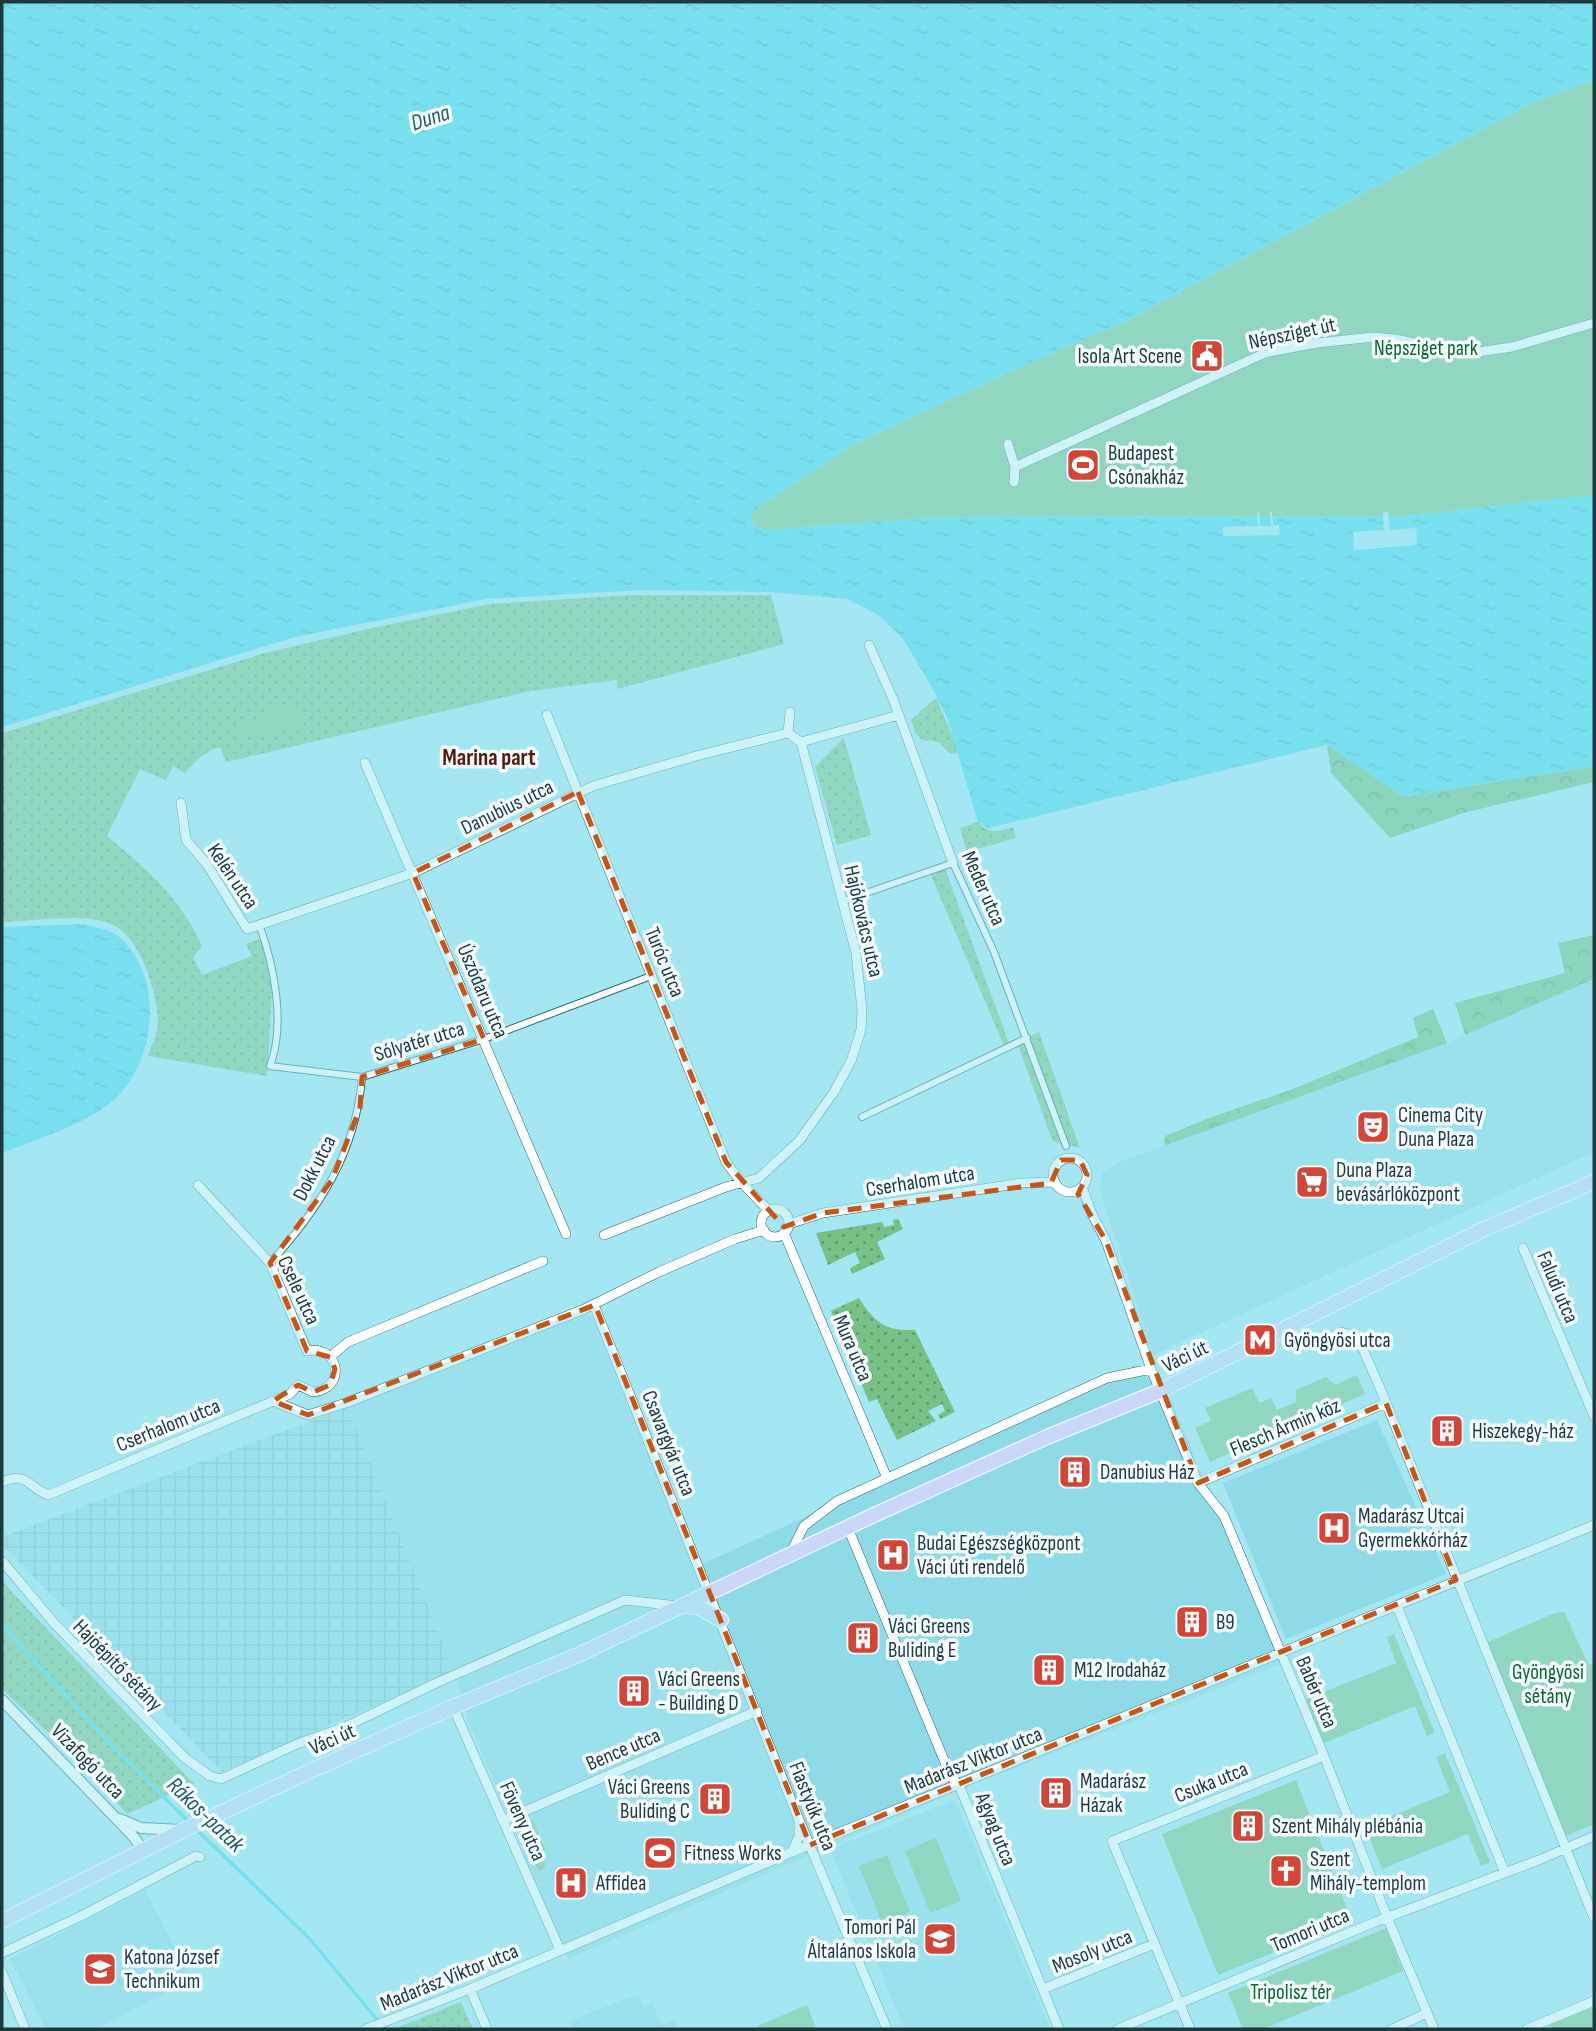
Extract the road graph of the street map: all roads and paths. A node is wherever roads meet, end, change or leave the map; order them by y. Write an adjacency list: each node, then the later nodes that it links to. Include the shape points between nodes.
1 (1594, 323): 3 (street, Népsziget út, via 1478,352 1373,337 1265,353)
2 (1008, 444): 3 (street)
3 (1015, 467): 4 (street)
4 (1014, 482)
5 (869, 645): 8 (street, Meder utca)
6 (790, 712): 9 (street)
7 (547, 715): 12 (street, Turóc utca)
8 (899, 715): 10 (street); 14 (street, Meder utca)
9 (788, 733): 10 (street); 12 (street, Danubius utca)
10 (801, 742): 16 (street, Hajókovács utca)
11 (365, 763): 15 (street, Úszódaru utca)
12 (578, 792): 15 (street, Danubius utca); 19 (street, Turóc utca)
13 (181, 803): 18 (street, Kelén utca, via 186,840)
14 (953, 863): 16 (street); 20 (street, Meder utca)
15 (413, 873): 17 (street, Danubius utca); 21 (street, Úszódaru utca)
16 (843, 901): 27 (street, Hajókovács utca, via 862,988 857,1046 839,1084 799,1141 759,1178)
17 (259, 924): 18 (street, Danubius utca); 22 (street, Kelén utca, via 270,954 276,994)
18 (247, 929)
19 (652, 976): 21 (street, Sólyatér utca); 27 (street, Turóc utca, via 726,1163)
20 (1027, 1038): 24 (street); 25 (street, Meder utca)
21 (484, 1039): 23 (street, Sólyatér utca); 35 (street, Úszódaru utca)
22 (270, 1066): 23 (street, Sólyatér utca)
23 (362, 1077): 39 (street, Dokk utca, via 360,1108 332,1180)
24 (862, 1117)
25 (1066, 1146)
26 (1054, 1178): 30 (street, via 1061,1189); 30 (street, via 1061,1160 1075,1158 1084,1164 1087,1175); 32 (street, Cserhalom utca)
27 (741, 1182): 31 (street, Turóc utca); 36 (street)
28 (1594, 1182): 44 (main road, Váci út, via 1484,1229)
29 (198, 1185): 39 (street, Csele utca)
30 (1079, 1189): 43 (street, via 1106,1241)
31 (769, 1210): 32 (street, via 781,1210); 33 (street)
32 (788, 1220): 34 (street)
33 (763, 1226): 34 (street, via 775,1236); 40 (street)
34 (784, 1233): 48 (street, Mura utca)
35 (566, 1234)
36 (604, 1234)
37 (1523, 1248): 47 (street, Faludi utca)
38 (543, 1261): 42 (street, via 348,1342)
39 (270, 1263): 42 (street, Csele utca, via 307,1351 319,1350)
40 (594, 1305): 45 (street, via 346,1404 308,1415); 56 (street, Csavargyár utca)
41 (1341, 1332): 46 (street, via 1352,1335 1362,1347)
42 (330, 1357): 45 (street, Cserhalom utca, via 335,1368 326,1389 308,1391 298,1385)
43 (1151, 1369): 44 (street); 48 (street, Váci út, via 1107,1378)
44 (1160, 1391): 50 (street, Babér utca); 52 (main road, Váci út)
45 (273, 1401): 49 (street, Cserhalom utca, via 48,1495 15,1476)
46 (1386, 1403): 50 (street, Flesch Ármin köz); 55 (street)
47 (1594, 1416)
48 (887, 1478): 53 (street, Váci út, via 837,1502 803,1526)
49 (2, 1482)
50 (1198, 1483): 60 (street, Babér utca, via 1224,1516)
51 (1594, 1525): 55 (street, Madarász Viktor utca)
52 (848, 1528): 53 (main road, Váci út); 66 (street, Agyag utca, via 951,1777)
53 (789, 1557): 56 (main road, Váci út)
54 (2, 1561): 65 (street, Hajóépítő sétány, via 54,1623 185,1758)
55 (1456, 1580): 58 (street, Madarász Viktor utca); 74 (street)
56 (710, 1594): 57 (main road, Váci út); 59 (street, Fiastyúk utca)
57 (684, 1606): 59 (main road, via 698,1606); 62 (main road, Váci út); 65 (street, Váci út, via 625,1600)
58 (1397, 1606): 60 (street, Madarász Viktor utca); 78 (street)
59 (721, 1620): 63 (street, Fiastyúk utca)
60 (1282, 1654): 64 (street, Babér utca); 66 (street, Madarász Viktor utca)
61 (2, 1700): 67 (street, Vizafogó utca)
62 (453, 1707): 68 (street, Föveny utca); 70 (main road, Váci út)
63 (757, 1711): 68 (street, Bence utca); 69 (street, Fiastyúk utca)
64 (1324, 1756): 72 (street, Csuka utca); 79 (street, Babér utca)
65 (221, 1779)
66 (959, 1785): 73 (street, Madarász Viktor utca); 87 (street, Agyag utca)
67 (114, 1816): 70 (street, via 141,1828); 75 (street, Vizafogó utca)
68 (503, 1820): 83 (street, Föveny utca)
69 (799, 1820): 73 (street, Fiastyúk utca); 76 (street)
70 (184, 1830): 75 (main road, Váci út)
71 (1594, 1836): 74 (street, Tomori utca)
72 (1112, 1841): 82 (street, Mosoly utca)
73 (810, 1845): 76 (street, Madarász Viktor utca); 94 (street, Fiastyúk utca)
74 (1565, 1849): 78 (street, Tomori utca); 80 (street)
75 (144, 1852): 81 (main road, Váci út)
76 (792, 1852): 83 (street, Madarász Viktor utca)
77 (200, 1857): 84 (street)
78 (1506, 1873): 79 (street, Tomori utca)
79 (1387, 1917): 89 (street, Tomori utca); 90 (street, Babér utca)
80 (1594, 1918)
81 (2, 1921)
82 (1154, 1944): 87 (street, Mosoly utca); 89 (street, Mosoly utca)
83 (560, 1950): 86 (street, Madarász Viktor utca)
84 (2, 1953)
85 (2, 1972): 91 (street)
86 (470, 1989): 92 (street, Madarász Viktor utca); 93 (street)
87 (1043, 1990): 95 (street, Agyag utca)
88 (1594, 2001): 100 (street)
89 (1179, 2004): 96 (street, Tomori utca); 97 (street, Mosoly utca)
90 (1427, 2014): 98 (street); 99 (street, Babér utca)
91 (25, 2029)
92 (366, 2029)
93 (487, 2029)
94 (887, 2029)
95 (1059, 2029)
96 (1118, 2029)
97 (1190, 2029)
98 (1392, 2029)
99 (1434, 2029)
100 (1527, 2029)

